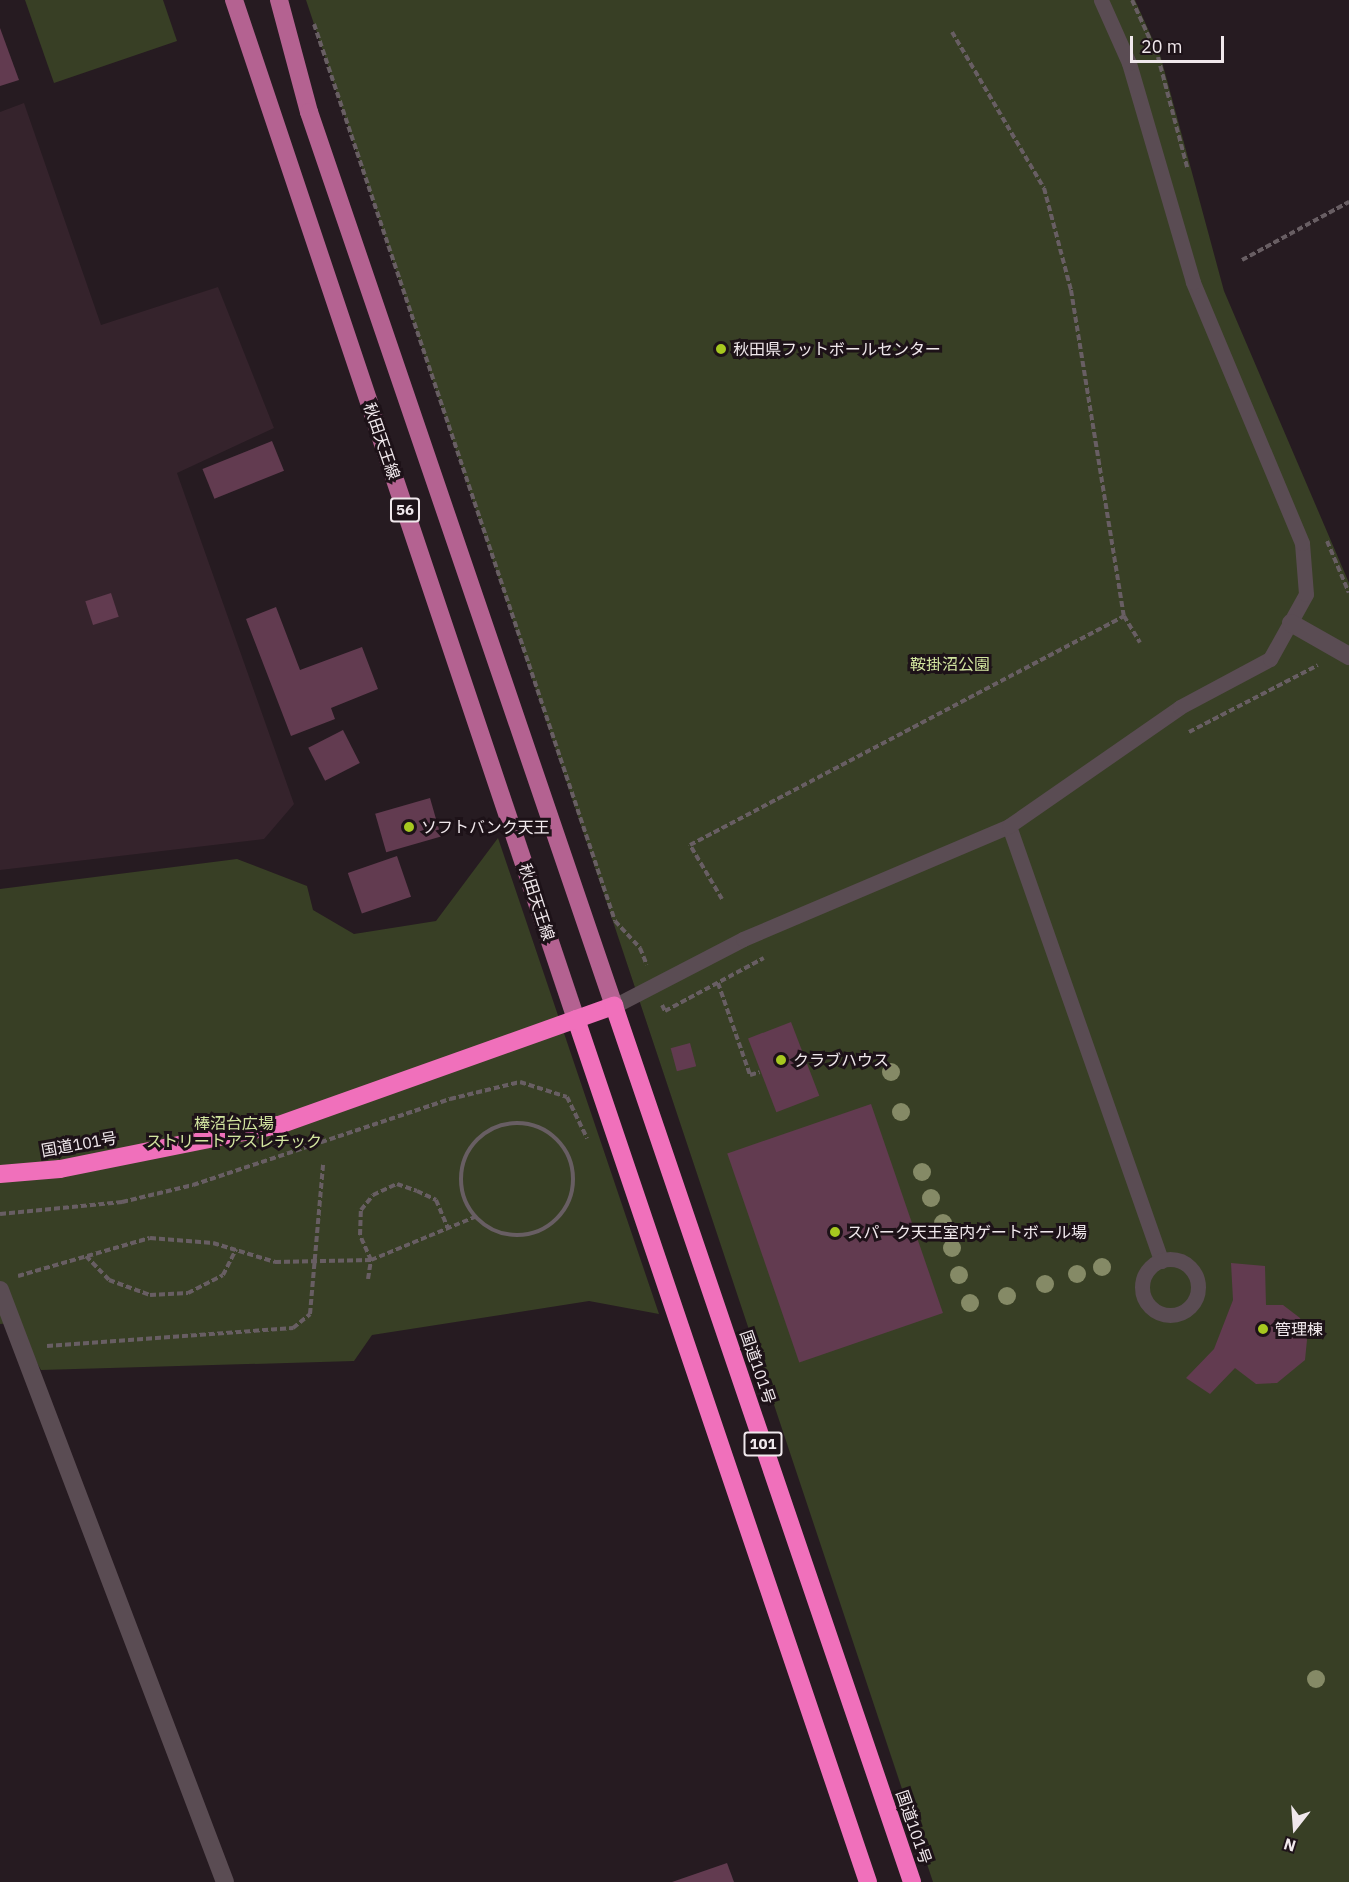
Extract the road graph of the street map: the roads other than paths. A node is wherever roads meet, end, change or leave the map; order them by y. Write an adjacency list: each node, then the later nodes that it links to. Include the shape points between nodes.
1 (234, 0): 8 (main road, 秋田天王線 / 56)
2 (279, 0): 7 (main road, 56, via 309,112)
3 (1101, 0): 4 (lane, via 1129,63 1193,282 1302,543 1306,594)
4 (1291, 623): 5 (street); 6 (lane, via 1270,659 1180,707)
5 (1349, 656)
6 (1009, 826): 7 (lane, via 743,939); 10 (lane)
7 (614, 1006): 8 (highway, 国道101号); 15 (highway, 国道101号 / 101)
8 (576, 1019): 9 (highway, 国道101号, via 279,1125 60,1169); 14 (highway, 101)
9 (0, 1174)
10 (1161, 1261)
11 (5, 1284): 12 (street)
12 (8, 1324): 13 (street, via 25,1348)
13 (225, 1882)
14 (868, 1882)
15 (912, 1882)

